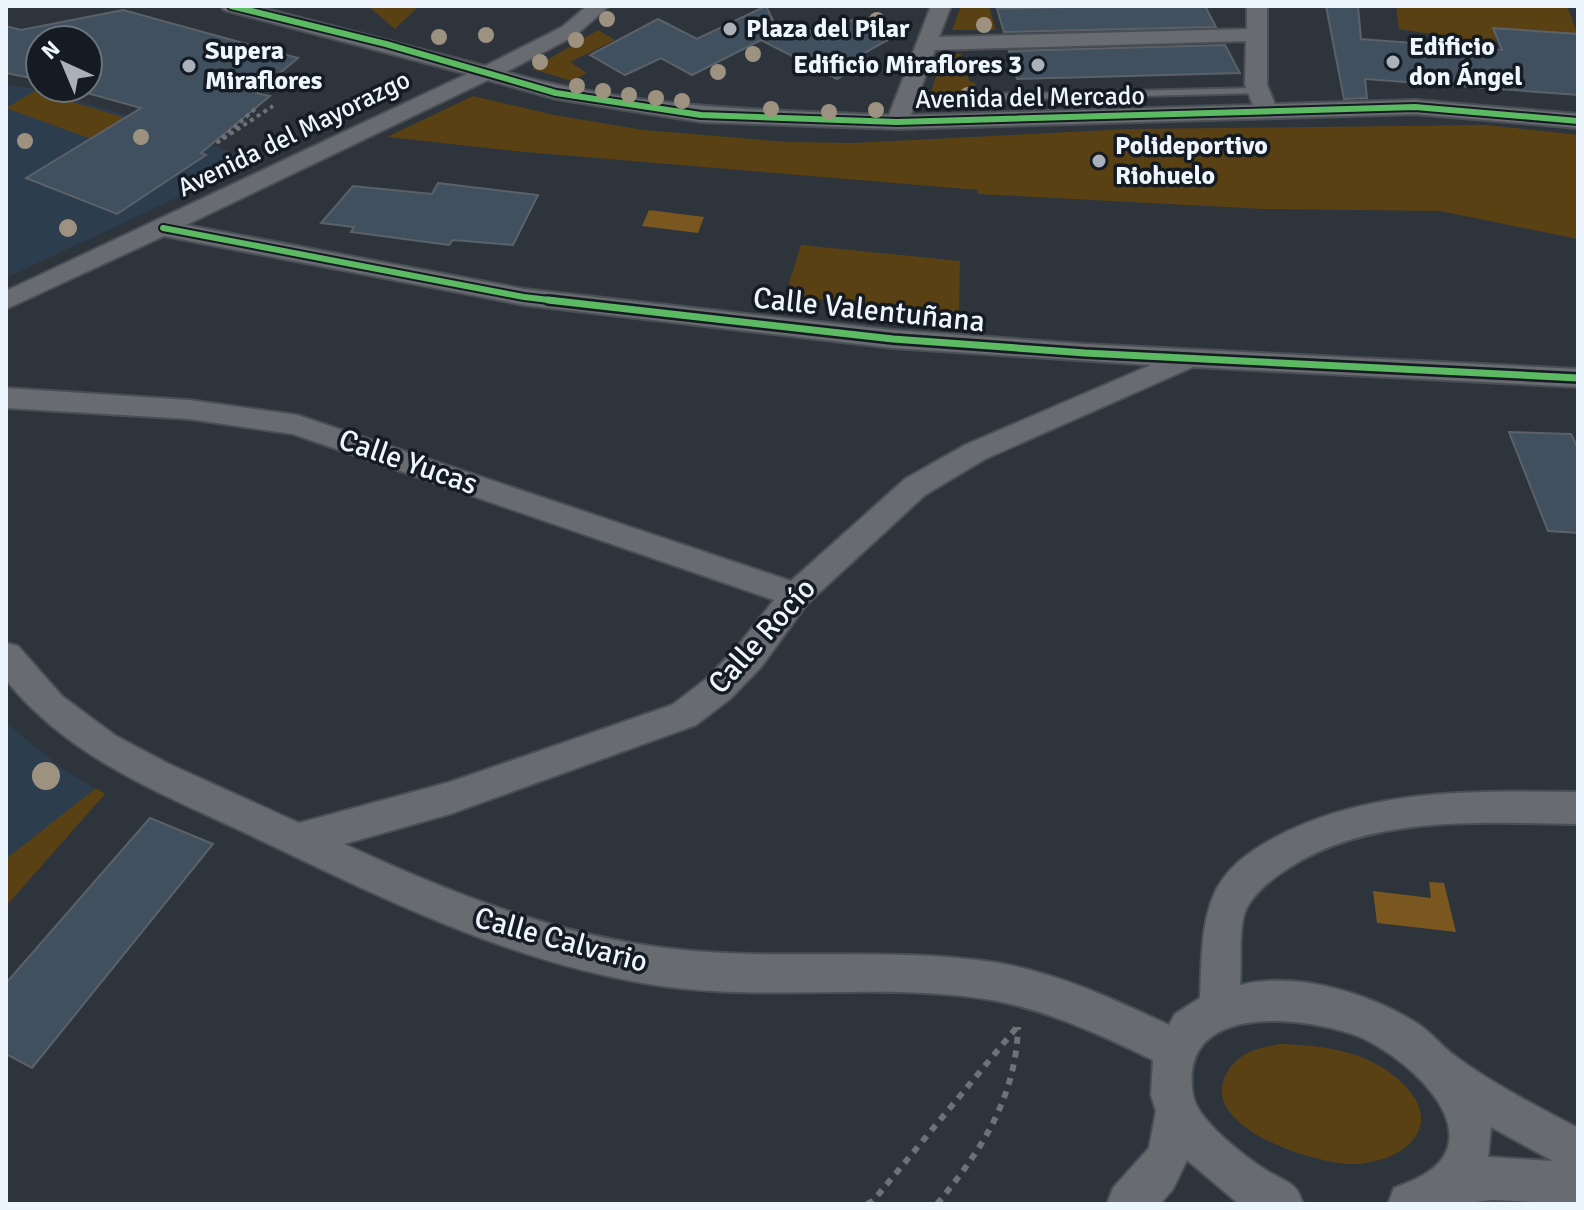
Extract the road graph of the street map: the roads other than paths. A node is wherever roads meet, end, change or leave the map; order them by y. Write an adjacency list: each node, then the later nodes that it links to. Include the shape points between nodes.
1 (231, 6): 7 (street, Avenida del Mercado)
2 (599, 6): 7 (street, Avenida del Mayorazgo, via 569,31)
3 (941, 6): 6 (street)
4 (1257, 6): 5 (street)
5 (1258, 35): 6 (street); 8 (street)
6 (925, 44): 14 (street)
7 (487, 73): 14 (street, Avenida del Mercado, via 556,93 672,112); 15 (street, Avenida del Mayorazgo)
8 (1257, 91): 9 (lane); 11 (street)
9 (1108, 94): 10 (lane); 12 (lane)
10 (989, 97)
11 (1267, 112): 12 (street, Avenida del Mercado); 13 (street, Avenida del Mercado, via 1415,107)
12 (1116, 117): 14 (street, Avenida del Mercado)
13 (1578, 121)
14 (897, 122)
15 (163, 228): 16 (street, Avenida del Mayorazgo); 17 (street, Calle Valentuñana, via 524,297 893,339)
16 (6, 301)
17 (1192, 359): 18 (street, Calle Valentuñana); 20 (street, Calle Rocío, via 942,470 861,533)
18 (1578, 378)
19 (6, 398): 20 (street, Calle Yucas, via 170,408 297,425)
20 (796, 595): 23 (street, Calle Rocío, via 749,657 684,715 450,798)
21 (6, 656): 23 (street, Calle Calvario, via 57,712 104,745)
22 (1578, 808): 24 (street, via 1394,812 1309,838 1271,858 1229,900)
23 (297, 840): 25 (street, Calle Calvario, via 438,904 588,953 706,973 969,978 1076,1005)
24 (1219, 1008): 25 (street, via 1200,1018); 26 (street, via 1269,1001 1331,1007 1390,1030)
25 (1176, 1050): 27 (street, via 1171,1074)
26 (1434, 1064): 28 (street, via 1496,1107); 29 (street, via 1470,1117 1466,1164)
27 (1177, 1112): 31 (street, via 1173,1147 1156,1176); 32 (street, via 1222,1163)
28 (1578, 1151)
29 (1450, 1183): 30 (street, via 1493,1178); 33 (street)
30 (1578, 1185)
31 (1129, 1204)
32 (1281, 1204)
33 (1410, 1204)

